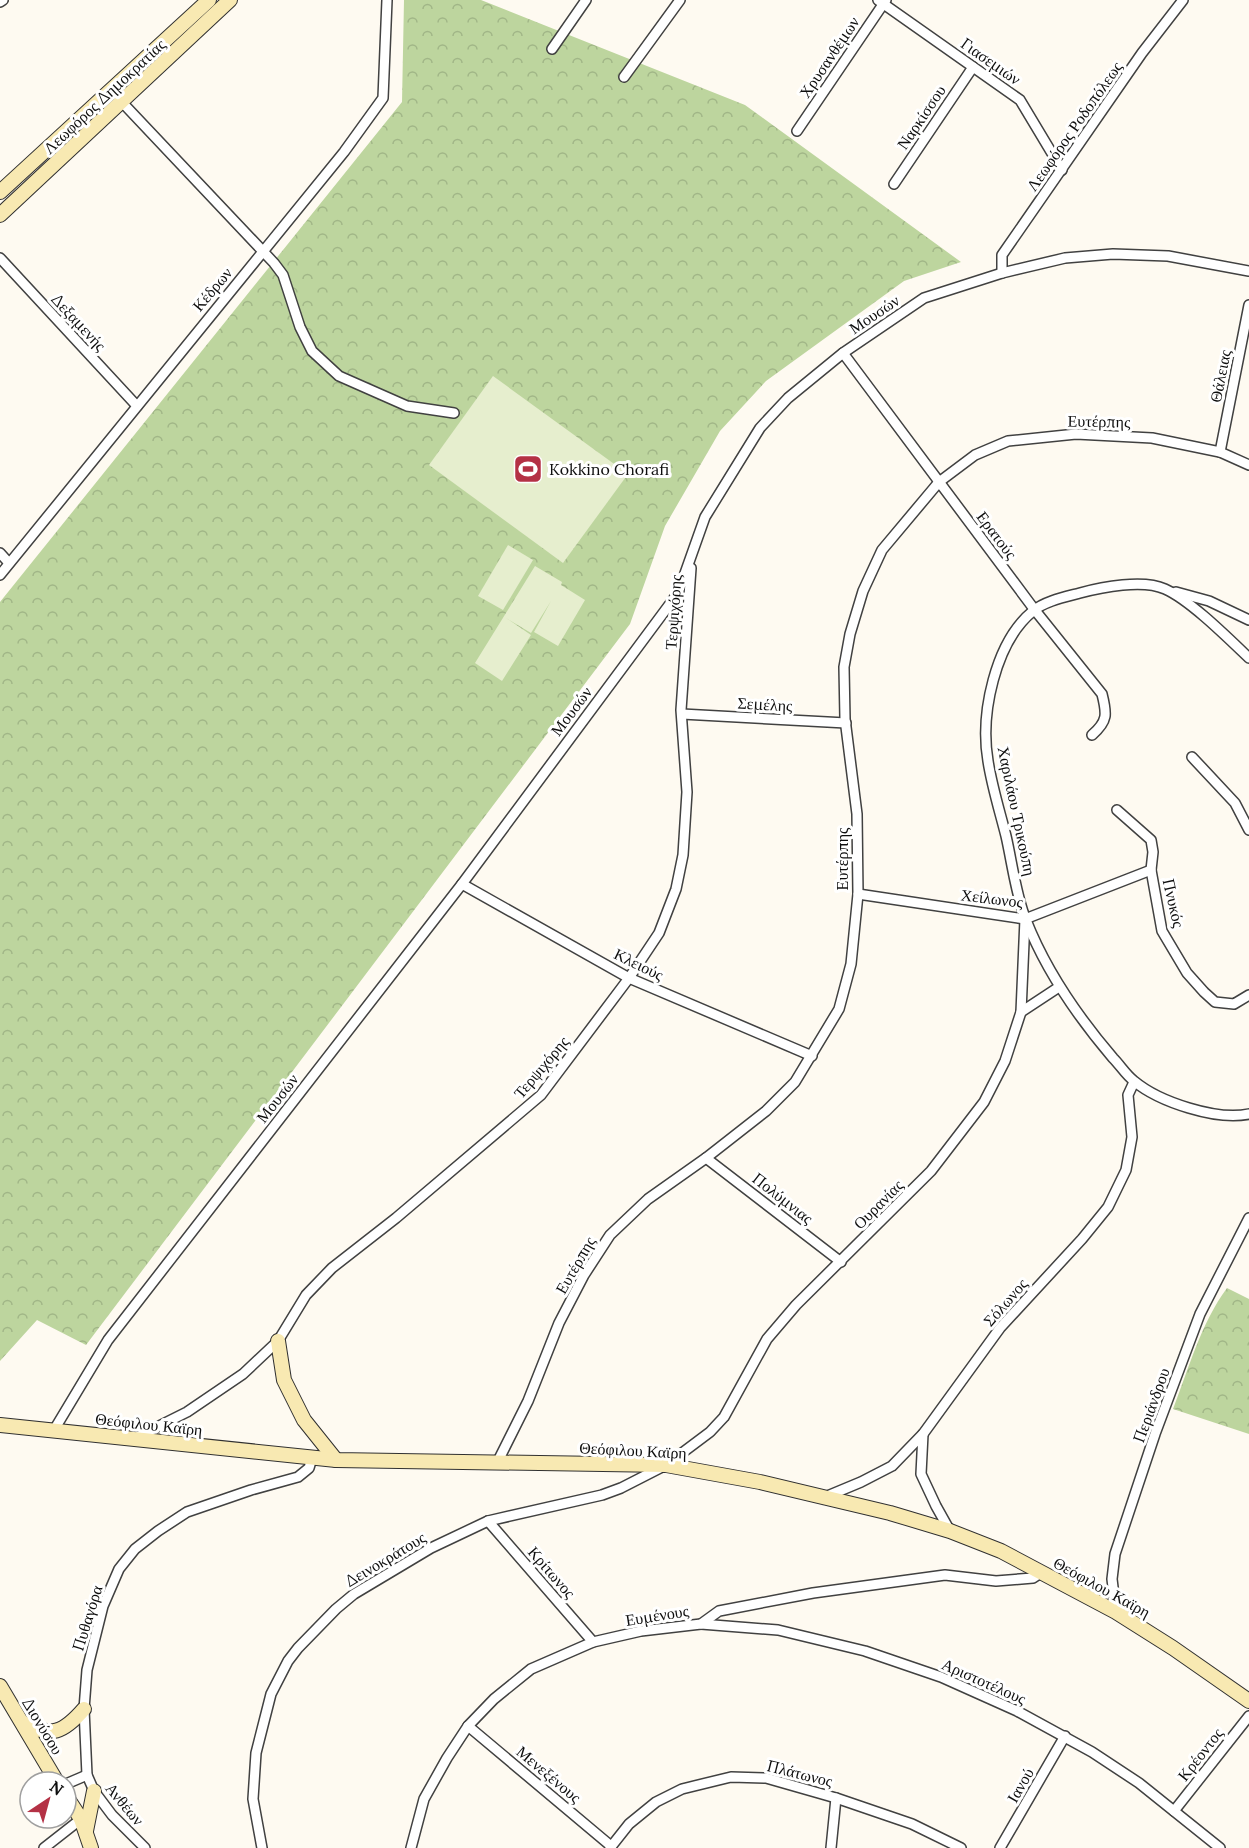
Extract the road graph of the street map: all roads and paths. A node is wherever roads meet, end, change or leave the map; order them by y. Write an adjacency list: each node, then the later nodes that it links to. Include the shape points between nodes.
1 (209, 0): 11 (street, Λεωφόρος Δημοκρατίας)
2 (230, 0): 12 (street, Λεωφόρος Δημοκρατίας)
3 (387, 0): 18 (street, Κέδρων, via 382,102)
4 (586, 0): 8 (street)
5 (680, 0): 10 (street)
6 (1182, 0): 14 (street, Λεωφόρος Ροδοπόλεως)
7 (883, 1): 9 (street, Γιασεμιών); 13 (street, Χρυσανθέμων)
8 (552, 49)
9 (973, 67): 14 (street, Γιασεμιών, via 1020,100); 15 (street, Ναρκίσσου)
10 (624, 77)
11 (111, 90): 12 (street); 16 (street, Λεωφόρος Δημοκρατίας)
12 (122, 102): 17 (street, Λεωφόρος Δημοκρατίας); 18 (street)
13 (797, 131)
14 (1062, 170): 21 (street, Λεωφόρος Ροδοπόλεως, via 1002,255)
15 (894, 184)
16 (0, 192)
17 (0, 215)
18 (262, 253): 24 (street, Κέδρων); 25 (street, via 283,275 312,351 339,376 407,406)
19 (0, 258): 24 (street, Δεξαμενής)
20 (1249, 271): 21 (street, Μουσών, via 1168,256 1113,254 1065,258)
21 (1002, 273): 23 (street, Μουσών, via 924,298)
22 (1249, 305): 26 (street, Θάλειας)
23 (843, 353): 28 (street, Ερατούς); 30 (street, Μουσών, via 788,398 760,428 705,517)
24 (137, 406): 31 (street, Κέδρων)
25 (454, 413)
26 (1220, 452): 27 (street, Ευτέρπης); 28 (street, Ευτέρπης, via 1152,438 1076,434 1008,441 975,456)
27 (1249, 465)
28 (939, 482): 36 (street, Ερατούς); 40 (street, Ευτέρπης, via 882,550 863,591 844,668)
29 (0, 553): 31 (street)
30 (692, 557): 34 (street, Μουσών); 35 (street, Τερψιχόρης)
31 (9, 563): 32 (street, Κέδρων)
32 (0, 575)
33 (1165, 589): 36 (street, Χαριλάου Τρικούπη, via 1104,587); 37 (street, via 1209,601); 38 (street, Χαριλάου Τρικούπη)
34 (678, 593): 35 (street); 46 (street, Μουσών)
35 (688, 598): 39 (street, Τερψιχόρης)
36 (1034, 609): 41 (street, Ερατούς, via 1102,694 1106,711 1102,726); 48 (street, Χαριλάου Τρικούπη, via 1016,629 999,661 986,713 988,760)
37 (1249, 620)
38 (1249, 658)
39 (682, 714): 40 (street, Σεμέλης); 49 (street, Τερψιχόρης, via 687,792 683,855 676,890 659,933)
40 (846, 723): 47 (street, Ευτέρπης, via 857,814)
41 (1092, 735)
42 (1192, 757): 44 (street, via 1235,803)
43 (1117, 810): 45 (street, Πνυκός, via 1151,840)
44 (1249, 830)
45 (1151, 870): 48 (street, Χείλωνος); 51 (street, Πνυκός, via 1162,931 1188,973 1215,1002 1233,1004)
46 (462, 884): 49 (street, Κλειούς); 61 (street, Μουσών, via 108,1340)
47 (858, 894): 48 (street, Χείλωνος); 53 (street, Ευτέρπης, via 851,964 839,1009)
48 (1025, 919): 50 (street, Χαριλάου Τρικούπη); 52 (street, Ουρανίας)
49 (629, 978): 53 (street, Κλειούς); 59 (street, Τερψιχόρης, via 541,1095 332,1268 306,1295)
50 (1059, 987): 52 (street); 54 (street, Χαριλάου Τρικούπη)
51 (1249, 996)
52 (1021, 1012): 58 (street, Ουρανίας, via 1005,1061 984,1102 930,1171)
53 (812, 1056): 56 (street, Ευτέρπης, via 795,1082 766,1111)
54 (1134, 1082): 55 (street, Χαριλάου Τρικούπη, via 1203,1113); 62 (street, Σόλωνος, via 1128,1095 1132,1137 1126,1170 1108,1207 1000,1329)
55 (1249, 1114)
56 (706, 1158): 58 (street, Πολύμνιας); 66 (street, Ευτέρπης, via 648,1199 610,1235 560,1323)
57 (1249, 1218): 72 (street, Περιάνδρου, via 1200,1314 1155,1434 1115,1554 1112,1579)
58 (841, 1262): 67 (street, Ουρανίας, via 796,1305 767,1340 724,1417)
59 (278, 1341): 63 (street, Τερψιχόρης, via 243,1374 187,1412); 65 (street, via 284,1380 304,1420)
60 (0, 1425): 61 (street, Θεόφιλου Καϊρη)
61 (54, 1430): 63 (street, Θεόφιλου Καϊρη)
62 (923, 1434): 68 (street, Σόλωνος, via 892,1466); 70 (street, via 921,1474)
63 (133, 1439): 64 (street, Θεόφιλου Καϊρη)
64 (312, 1458): 65 (street, Θεόφιλου Καϊρη); 77 (street, Πυθαγόρα, via 309,1468 298,1477 187,1512 135,1549 119,1569 103,1606 87,1670)
65 (336, 1460): 66 (street, Θεόφιλου Καϊρη)
66 (498, 1461): 67 (street, Θεόφιλου Καϊρη)
67 (666, 1465): 68 (street, Θεόφιλου Καϊρη); 69 (street, Δεινοκράτους, via 602,1495)
68 (825, 1497): 70 (street, Θεόφιλου Καϊρη)
69 (488, 1521): 74 (street, Κρίτωνος); 94 (street, Δεινοκράτους, via 368,1584 336,1609 288,1661 271,1694 256,1753 253,1799)
70 (950, 1531): 71 (street, Θεόφιλου Καϊρη)
71 (1042, 1572): 72 (street, Θεόφιλου Καϊρη); 73 (street, Ευμένους, via 1034,1578 996,1581 945,1575 813,1593 719,1611)
72 (1116, 1612): 76 (street, Θεόφιλου Καϊρη)
73 (701, 1624): 74 (street, Ευμένους); 81 (street, Αριστοτέλους, via 778,1630 865,1651 941,1677)
74 (593, 1642): 80 (street, Ευμένους, via 531,1669)
75 (0, 1686): 79 (street, Διονύσου)
76 (1249, 1701)
77 (84, 1709): 79 (street, via 73,1722 56,1731 37,1731); 83 (street, Πυθαγόρα)
78 (1249, 1716): 87 (street, Κρέοντος)
79 (21, 1722): 82 (street, Διονύσου)
80 (468, 1726): 90 (street, Μενεξένους); 95 (street, Ευμένους, via 424,1799)
81 (1065, 1736): 87 (street, Αριστοτέλους); 98 (street, Ιανού)
82 (50, 1770)
83 (87, 1775): 84 (street); 85 (street, Ανθέων)
84 (78, 1779)
85 (94, 1791): 89 (street); 93 (street, Ανθέων)
86 (836, 1798): 90 (street, Πλάτωνος, via 766,1778 731,1777 682,1789 656,1802 629,1824); 96 (street); 97 (street, Πλάτωνος, via 912,1824)
87 (1174, 1811): 99 (street, Αριστοτέλους)
88 (78, 1815): 89 (street)
89 (84, 1825): 91 (street); 92 (street)
90 (611, 1847)
91 (44, 1848)
92 (91, 1848)
93 (145, 1848)
94 (262, 1848)
95 (411, 1848)
96 (831, 1848)
97 (961, 1848)
98 (1000, 1848)
99 (1220, 1848)

